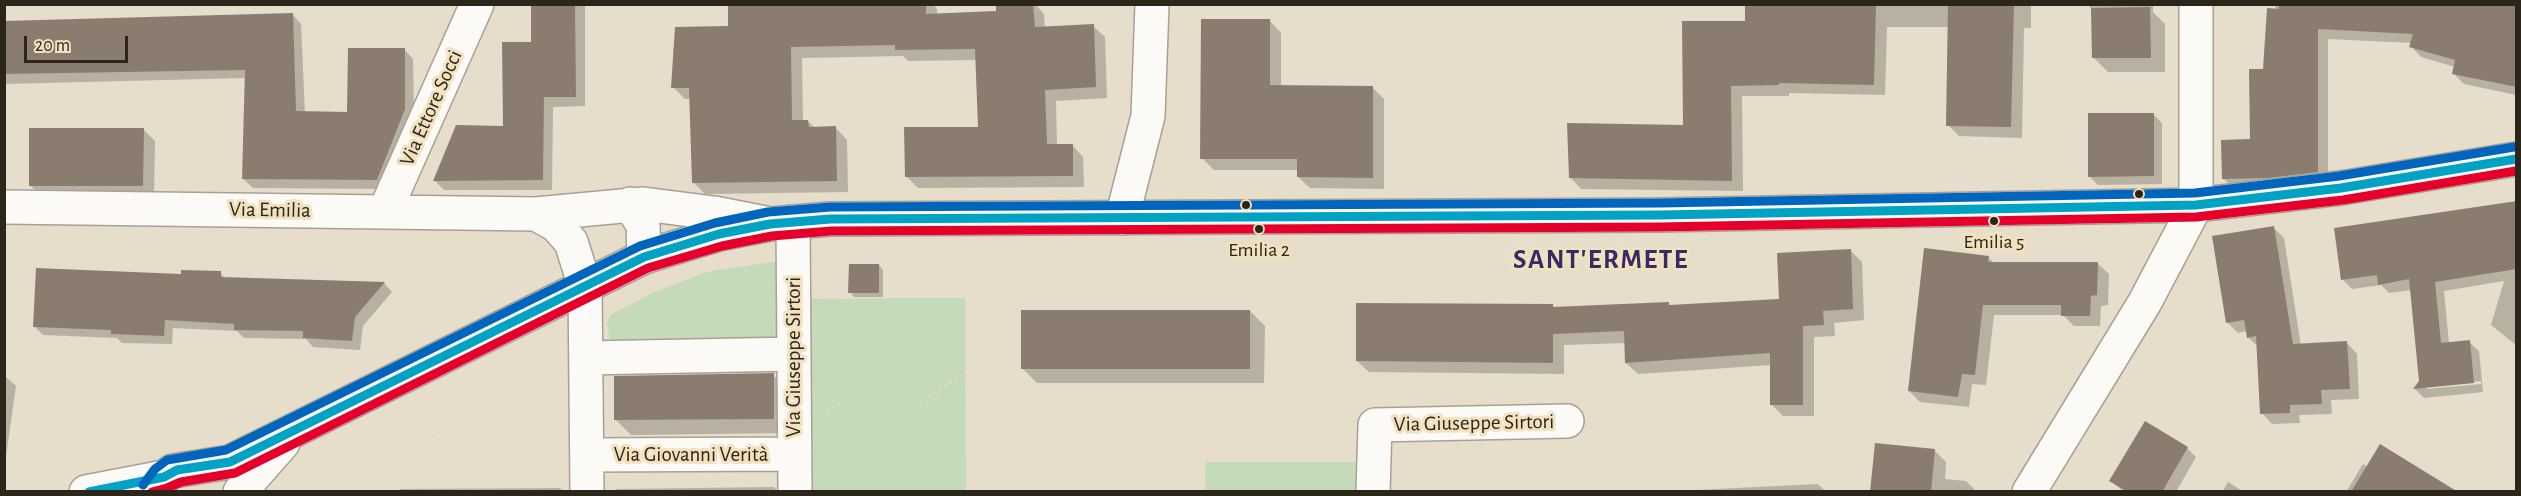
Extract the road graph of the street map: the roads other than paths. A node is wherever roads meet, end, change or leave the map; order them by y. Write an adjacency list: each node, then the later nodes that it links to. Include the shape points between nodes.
1 (477, 4): 8 (street, Via Ettore Socci)
2 (1152, 4): 10 (street, via 1148,116)
3 (2196, 4): 6 (street)
4 (2517, 159): 6 (street, Via Emilia, via 2341,188)
5 (630, 204): 9 (street, Via Emilia); 11 (street, Via Emilia); 12 (street, via 643,225)
6 (2196, 205): 10 (street, Via Emilia, via 1660,215); 26 (street, via 2145,302)
7 (4, 207): 8 (street, Via Emilia)
8 (385, 211): 9 (street, Via Emilia)
9 (536, 214): 13 (street, via 556,225 571,242)
10 (1122, 218): 11 (street, Via Emilia, via 830,219)
11 (781, 223): 12 (street, Via Emilia, via 719,234); 15 (street, Via Giuseppe Sirtori)
12 (644, 257): 13 (street, Via Emilia)
13 (585, 286): 14 (street); 17 (street, Via Emilia)
14 (586, 352): 15 (street); 19 (street)
15 (794, 354): 18 (street, Via Giuseppe Sirtori)
16 (1567, 421): 25 (street, Via Giuseppe Sirtori, via 1375,425)
17 (294, 430): 20 (street, Via Emilia, via 230,462); 21 (street, Via Emilia)
18 (794, 454): 19 (street, Via Giovanni Verità); 24 (street, Via Giuseppe Sirtori)
19 (587, 455): 23 (street)
20 (169, 479): 21 (street, via 211,477); 22 (street, Via Emilia)
21 (236, 489)
22 (86, 492)
23 (587, 492)
24 (795, 492)
25 (1373, 492)
26 (2029, 492)

